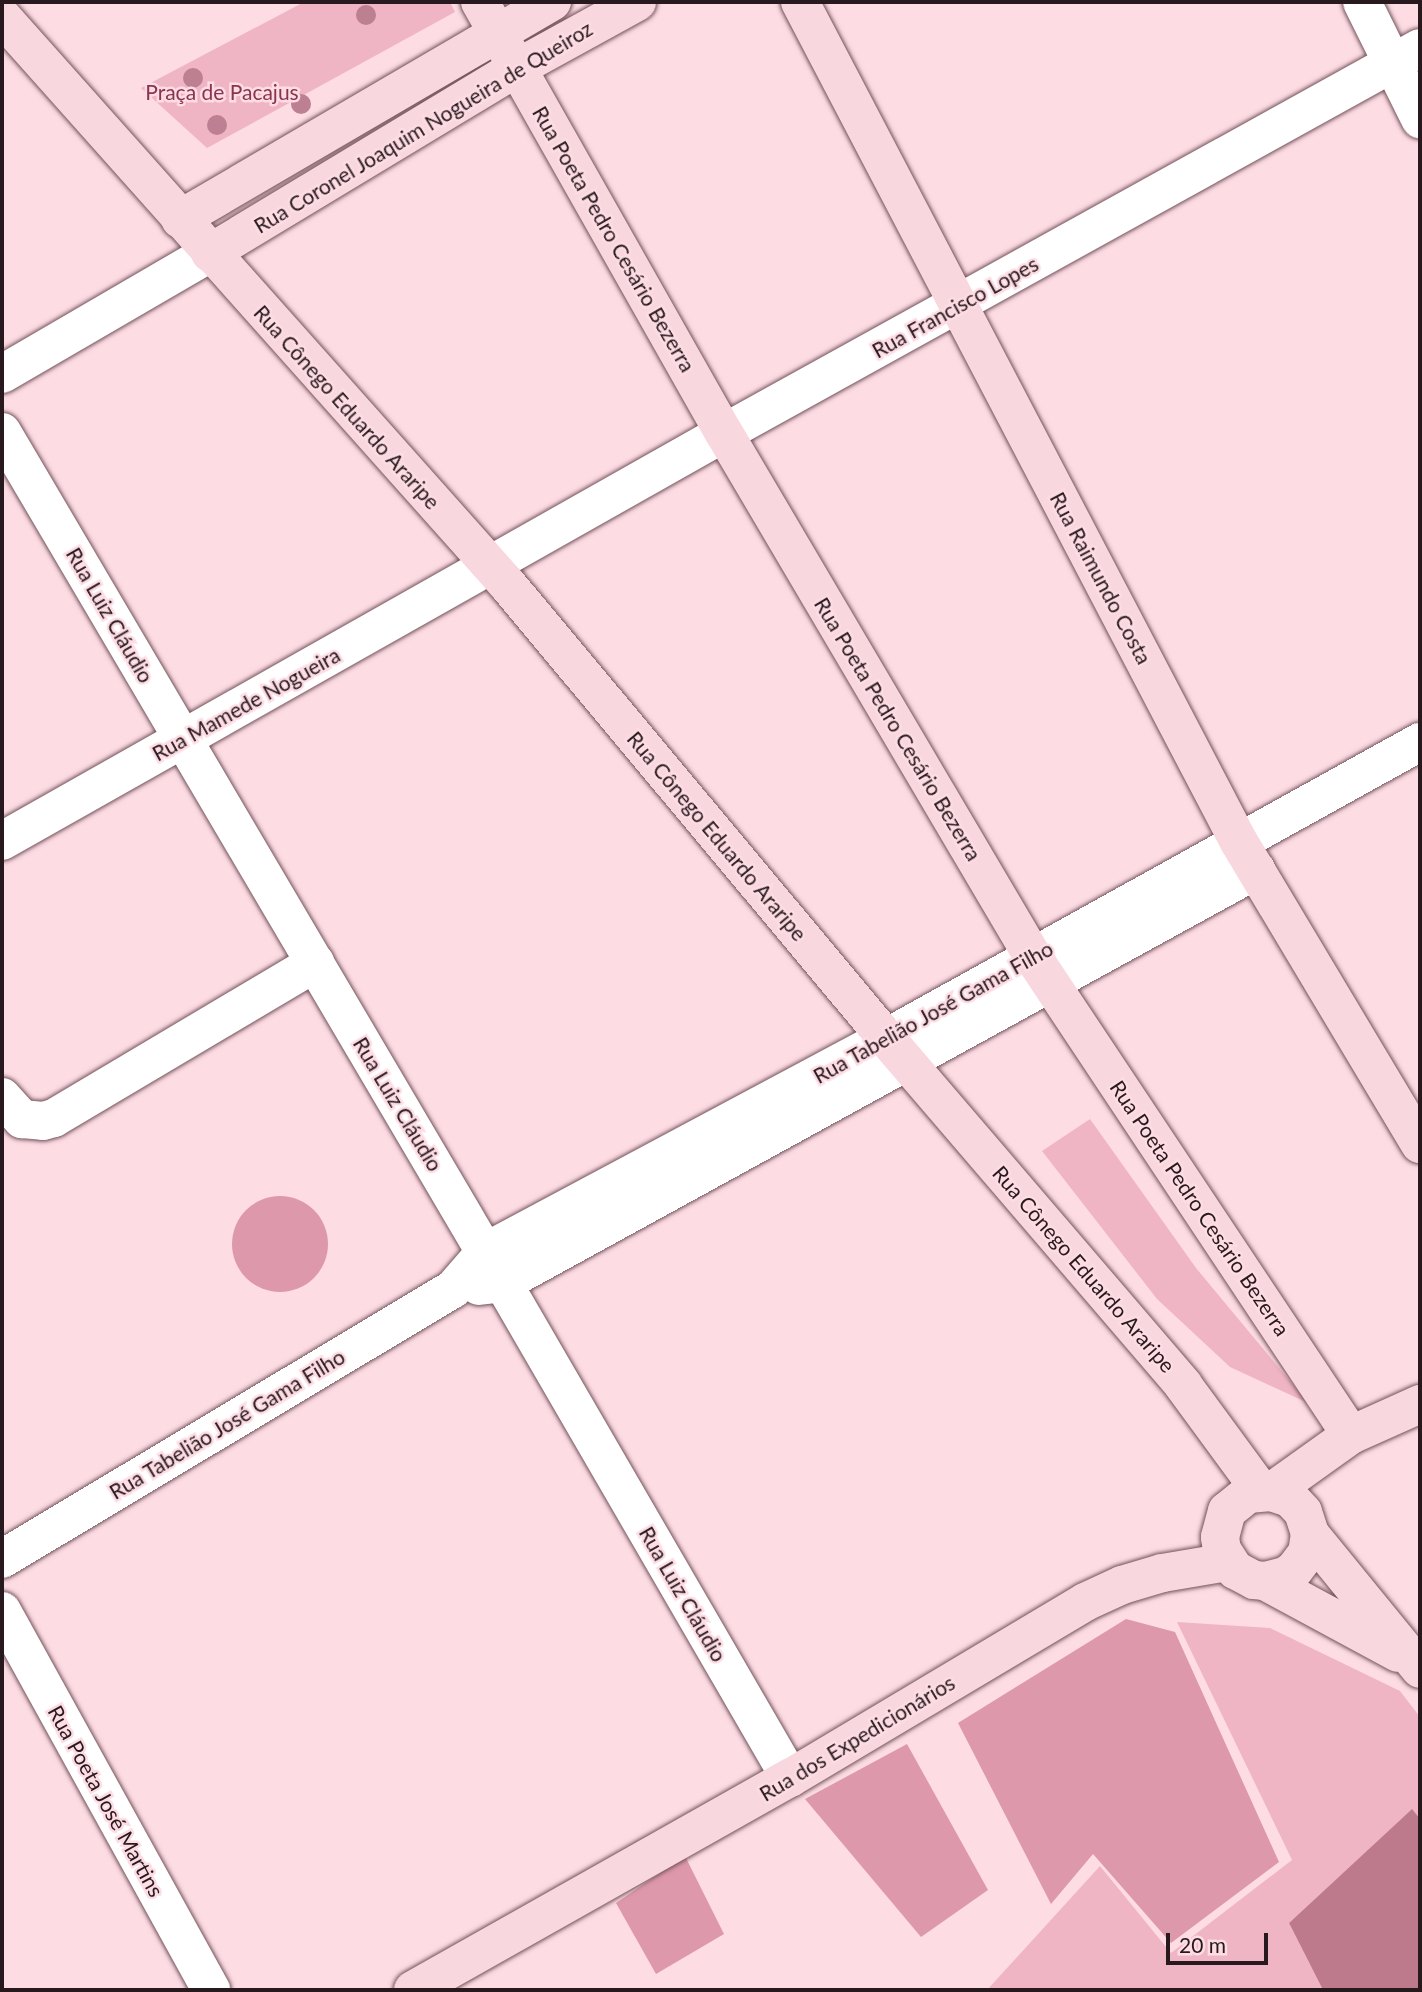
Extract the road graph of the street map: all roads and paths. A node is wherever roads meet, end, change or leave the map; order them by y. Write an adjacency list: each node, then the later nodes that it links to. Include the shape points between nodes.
1 (552, 2): 6 (main road, Rua Coronel Joaquim Nogueira de Queiroz)
2 (637, 2): 8 (main road, Rua Coronel Joaquim Nogueira de Queiroz)
3 (800, 2): 12 (main road, Rua Raimundo Costa)
4 (1362, 2): 7 (street)
5 (2, 17): 10 (main road, Rua Cônego Eduardo Araripe)
6 (489, 17): 8 (main road, Rua Poeta Pedro Cesário Bezerra); 10 (main road, Rua Coronel Joaquim Nogueira de Queiroz)
7 (1406, 56): 9 (street); 12 (street, Rua Francisco Lopes)
8 (517, 68): 11 (main road, Rua Coronel Joaquim Nogueira de Queiroz); 15 (main road, Rua Poeta Pedro Cesário Bezerra)
9 (1420, 120)
10 (180, 219): 11 (main road, Rua Cônego Eduardo Araripe)
11 (211, 253): 13 (street); 16 (main road, Rua Cônego Eduardo Araripe)
12 (958, 305): 15 (street, Rua Francisco Lopes); 20 (main road, Rua Raimundo Costa)
13 (2, 374)
14 (2, 432): 17 (street, Rua Luiz Cláudio)
15 (724, 433): 16 (street, Rua Francisco Lopes); 22 (main road, Rua Poeta Pedro Cesário Bezerra)
16 (489, 567): 17 (street, Rua Mamede Nogueira); 23 (main road, Rua Cônego Eduardo Araripe)
17 (183, 739): 19 (street, Rua Mamede Nogueira); 21 (street, Rua Luiz Cláudio)
18 (1420, 742): 20 (street, Rua Tabelião José Gama Filho)
19 (2, 841)
20 (1247, 856): 22 (street, Rua Tabelião José Gama Filho); 25 (main road, Rua Raimundo Costa)
21 (315, 963): 24 (street, via 54,1118 22,1119); 26 (street, Rua Luiz Cláudio)
22 (1042, 971): 23 (street, Rua Tabelião José Gama Filho); 28 (main road, Rua Poeta Pedro Cesário Bezerra)
23 (896, 1050): 26 (street, Rua Tabelião José Gama Filho); 29 (main road, Rua Cônego Eduardo Araripe, via 1183,1385)
24 (2, 1097)
25 (1420, 1144)
26 (494, 1267): 31 (street, Rua Tabelião José Gama Filho); 36 (street, Rua Luiz Cláudio)
27 (1420, 1404): 28 (main road)
28 (1345, 1439): 29 (main road); 30 (main road)
29 (1266, 1491): 30 (main road, Rua Cônego Eduardo Araripe, via 1297,1504); 32 (main road, via 1236,1501 1221,1524 1222,1550)
30 (1309, 1527): 33 (main road, via 1307,1553 1294,1570); 35 (main road, Rua Cônego Eduardo Araripe)
31 (2, 1559)
32 (1228, 1562): 33 (main road, via 1244,1576); 36 (main road, Rua dos Expedicionários, via 1162,1573 1085,1602)
33 (1265, 1581): 35 (main road, Rua Cônego Eduardo Araripe)
34 (2, 1611): 37 (street, Rua Poeta José Martins)
35 (1417, 1665)
36 (790, 1778): 38 (main road, Rua dos Expedicionários)
37 (211, 1990)
38 (413, 1990)

